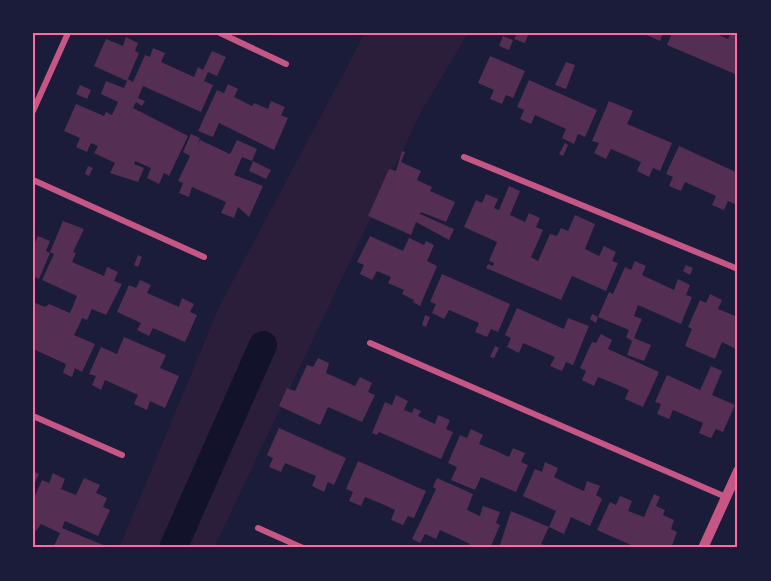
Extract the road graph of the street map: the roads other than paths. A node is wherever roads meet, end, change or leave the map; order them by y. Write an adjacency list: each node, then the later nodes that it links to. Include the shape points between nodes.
1 (68, 33): 4 (street)
2 (220, 33): 3 (street)
3 (286, 64)
4 (33, 111)
5 (464, 157): 8 (street)
6 (33, 180): 7 (street)
7 (204, 256)
8 (738, 269)
9 (370, 343): 13 (street)
10 (33, 416): 11 (street)
11 (122, 455)
12 (738, 471): 13 (street)
13 (726, 497): 16 (street)
14 (258, 528): 15 (street)
15 (303, 548)
16 (703, 548)

